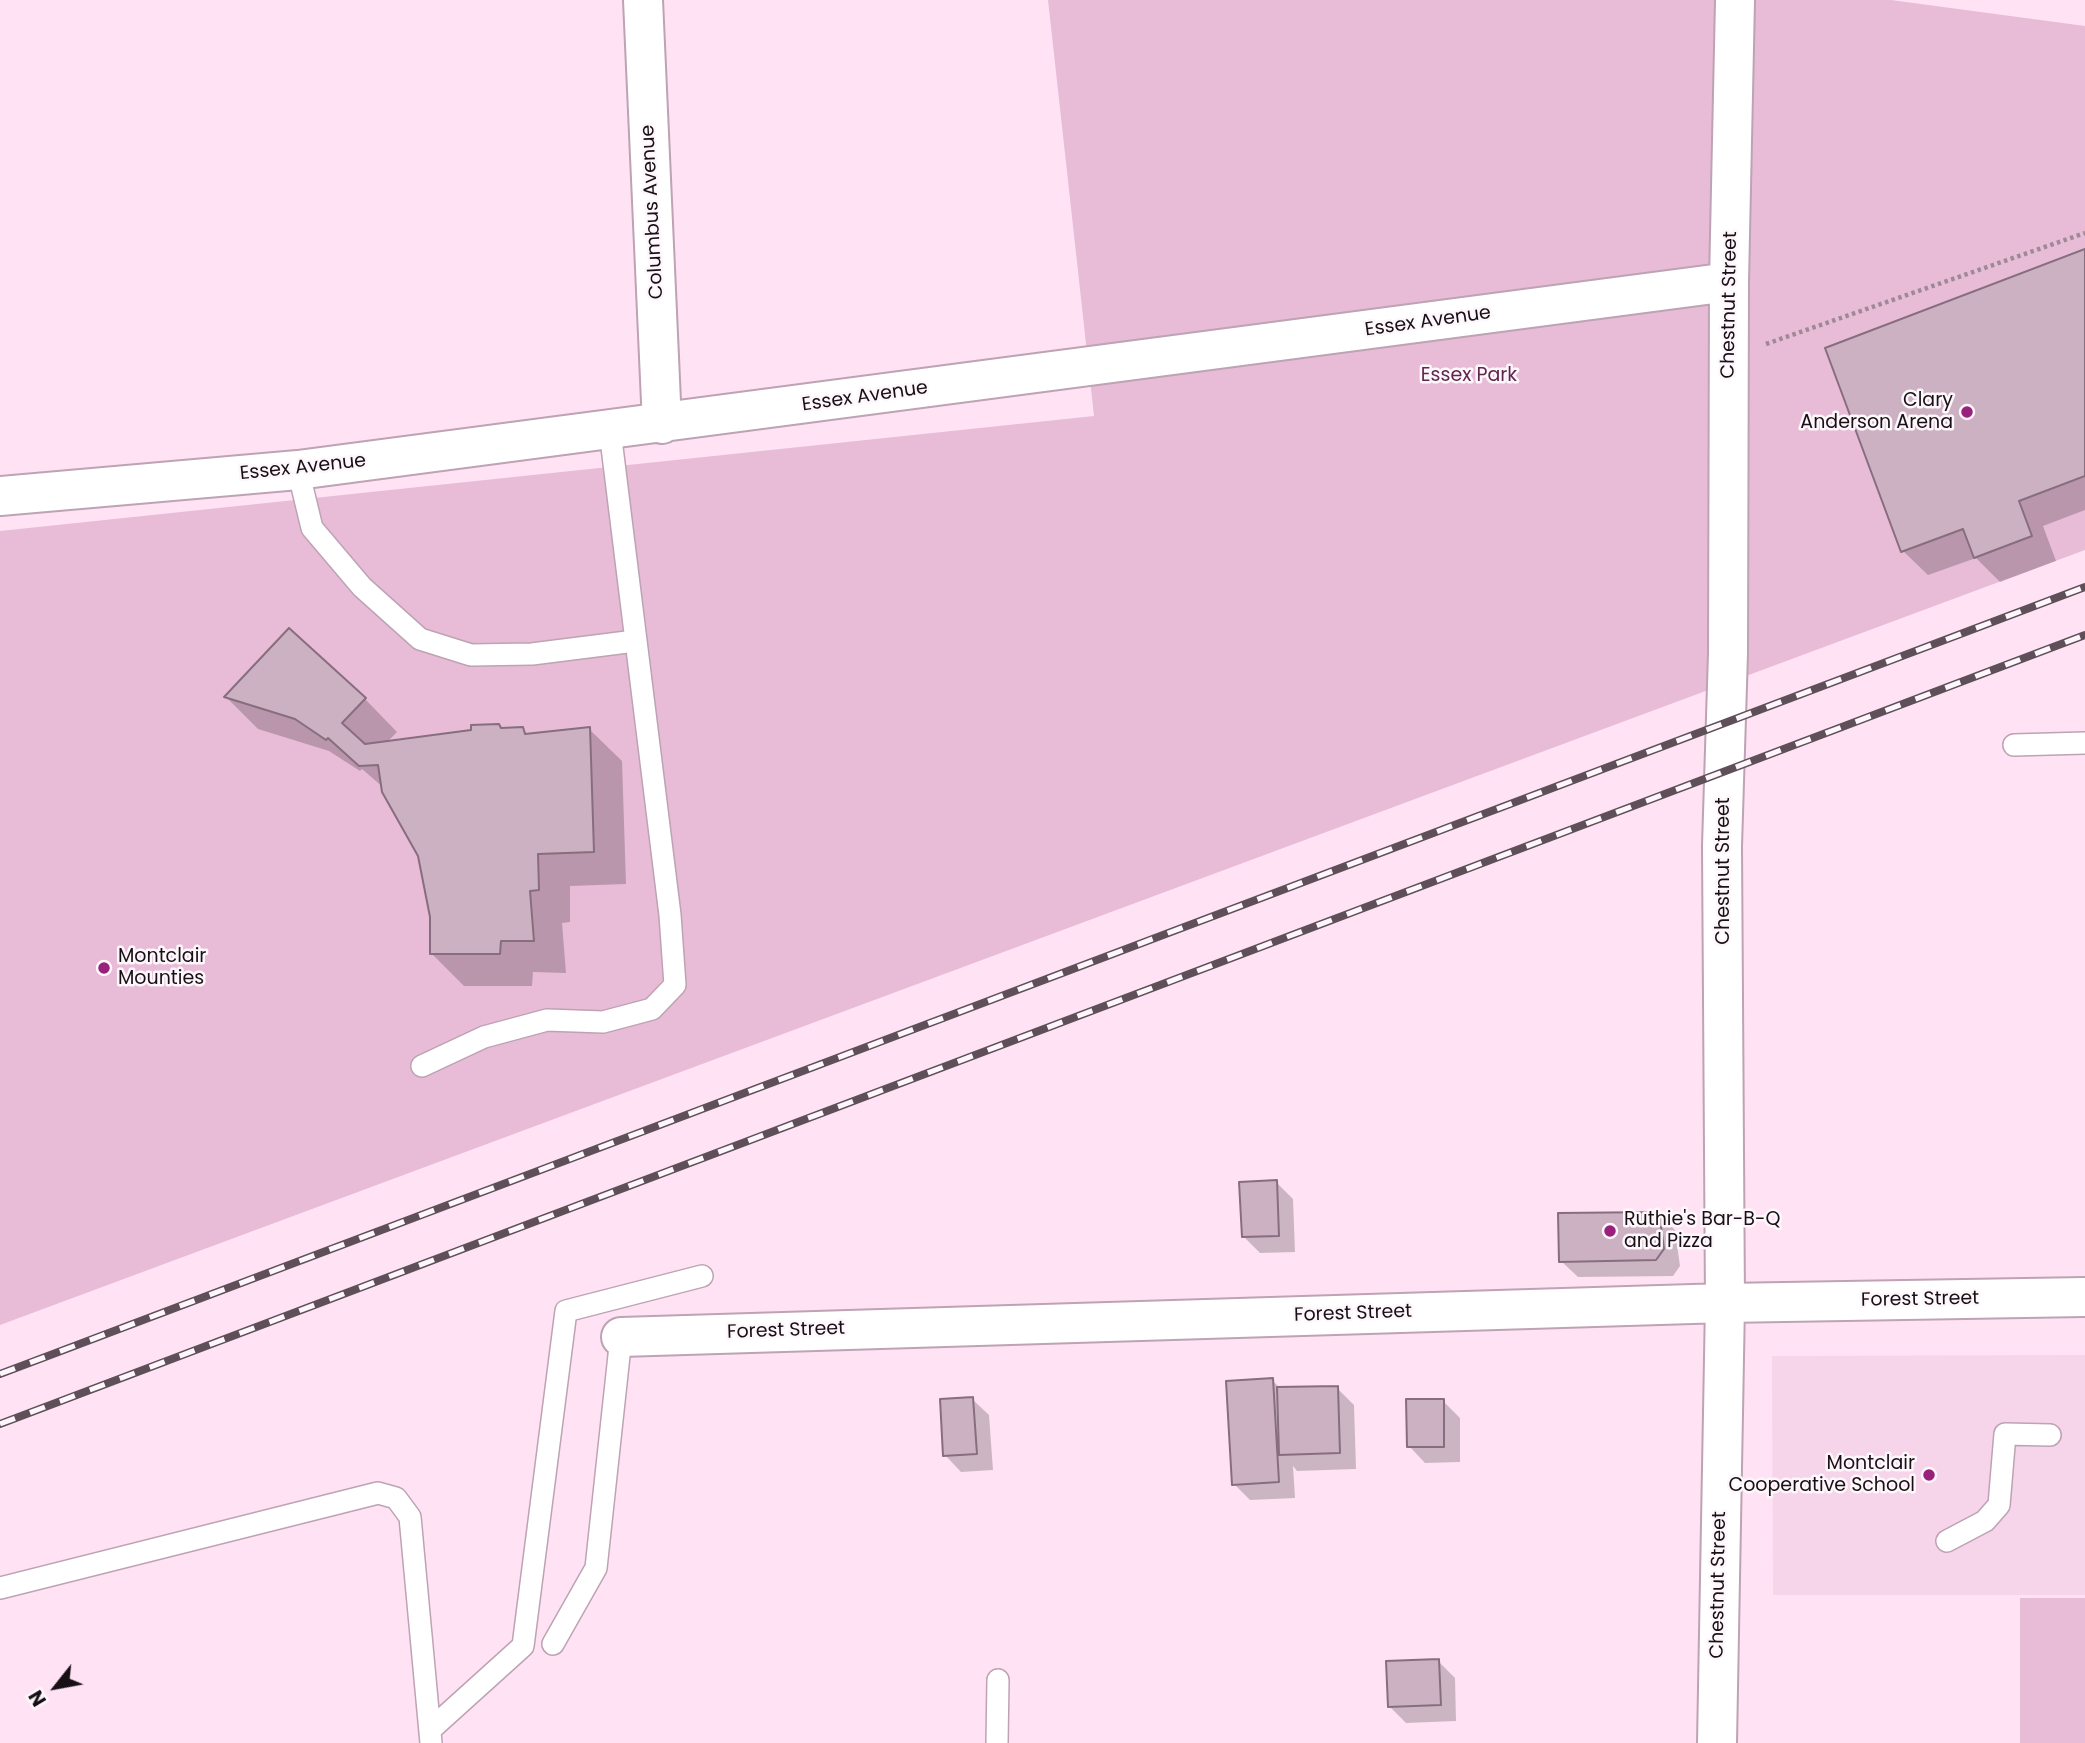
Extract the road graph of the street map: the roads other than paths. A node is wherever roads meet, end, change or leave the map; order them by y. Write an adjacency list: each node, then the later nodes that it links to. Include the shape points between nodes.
1 (643, 0): 4 (street, Columbus Avenue)
2 (1735, 0): 3 (street, Chestnut Street)
3 (1729, 282): 4 (street, Essex Avenue); 14 (street, Chestnut Street, via 1723,846)
4 (663, 424): 5 (street, Essex Avenue)
5 (610, 431): 6 (street, Essex Avenue); 8 (lane)
6 (298, 470): 7 (street, Essex Avenue); 8 (lane, via 312,528 362,587 420,639 471,656)
7 (0, 496)
8 (635, 641): 11 (lane, via 675,985 652,1009 603,1022 547,1020 484,1037)
9 (2085, 743): 10 (lane)
10 (2014, 745)
11 (422, 1066)
12 (702, 1276): 21 (lane, via 566,1311 523,1646)
13 (2085, 1297): 14 (street, Forest Street)
14 (1725, 1303): 15 (street, Forest Street); 23 (street, Chestnut Street)
15 (621, 1336): 19 (lane, via 596,1567)
16 (2049, 1435): 17 (lane, via 2005,1434 1999,1505 1985,1521)
17 (1947, 1541)
18 (0, 1588): 21 (lane, via 378,1493 396,1498 410,1517)
19 (553, 1644)
20 (998, 1680): 22 (lane)
21 (430, 1737)
22 (997, 1743)
23 (1717, 1743)

